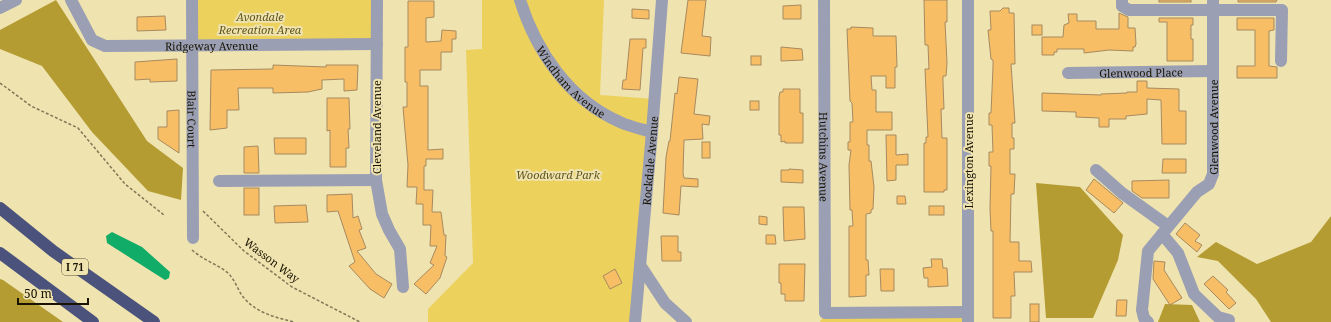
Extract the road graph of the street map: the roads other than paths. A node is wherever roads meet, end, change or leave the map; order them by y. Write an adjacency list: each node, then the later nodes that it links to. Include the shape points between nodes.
1 (16, 0): 12 (street)
2 (71, 0): 14 (street, Ridgeway Avenue, via 92,40 99,44)
3 (192, 0): 14 (street, Blair Court)
4 (377, 0): 13 (street, Cleveland Avenue)
5 (520, 0): 18 (street, Windham Avenue, via 534,38 570,87 601,112 620,122)
6 (662, 0): 18 (street, Rockdale Avenue)
7 (824, 0): 28 (street, Hutchins Avenue, via 825,313)
8 (968, 0): 28 (street, Lexington Avenue)
9 (1122, 0): 10 (street, via 1122,6 1129,10)
10 (1213, 5): 11 (street); 16 (street, Glenwood Avenue)
11 (1281, 5): 15 (street)
12 (0, 8)
13 (377, 44): 14 (street, Ridgeway Avenue); 20 (street, Cleveland Avenue)
14 (191, 46): 24 (street, Blair Court)
15 (1281, 61)
16 (1213, 71): 17 (street, Glenwood Place); 23 (street, Glenwood Avenue, via 1212,180 1197,192)
17 (1068, 72)
18 (652, 132): 26 (street, Rockdale Avenue)
19 (1096, 170): 23 (street)
20 (376, 180): 21 (street); 27 (street, Cleveland Avenue, via 382,214 400,249)
21 (219, 181)
22 (0, 208): 31 (highway, I 71, via 53,251)
23 (1165, 230): 29 (street, via 1178,253 1194,294 1218,317); 34 (street, Glenwood Avenue, via 1147,253 1142,310)
24 (193, 244)
25 (0, 253): 30 (highway)
26 (640, 265): 32 (street, Rockdale Avenue); 33 (street, via 665,303)
27 (403, 286)
28 (968, 317)
29 (1229, 320)
30 (93, 322)
31 (154, 322)
32 (635, 322)
33 (686, 322)
34 (1148, 322)

